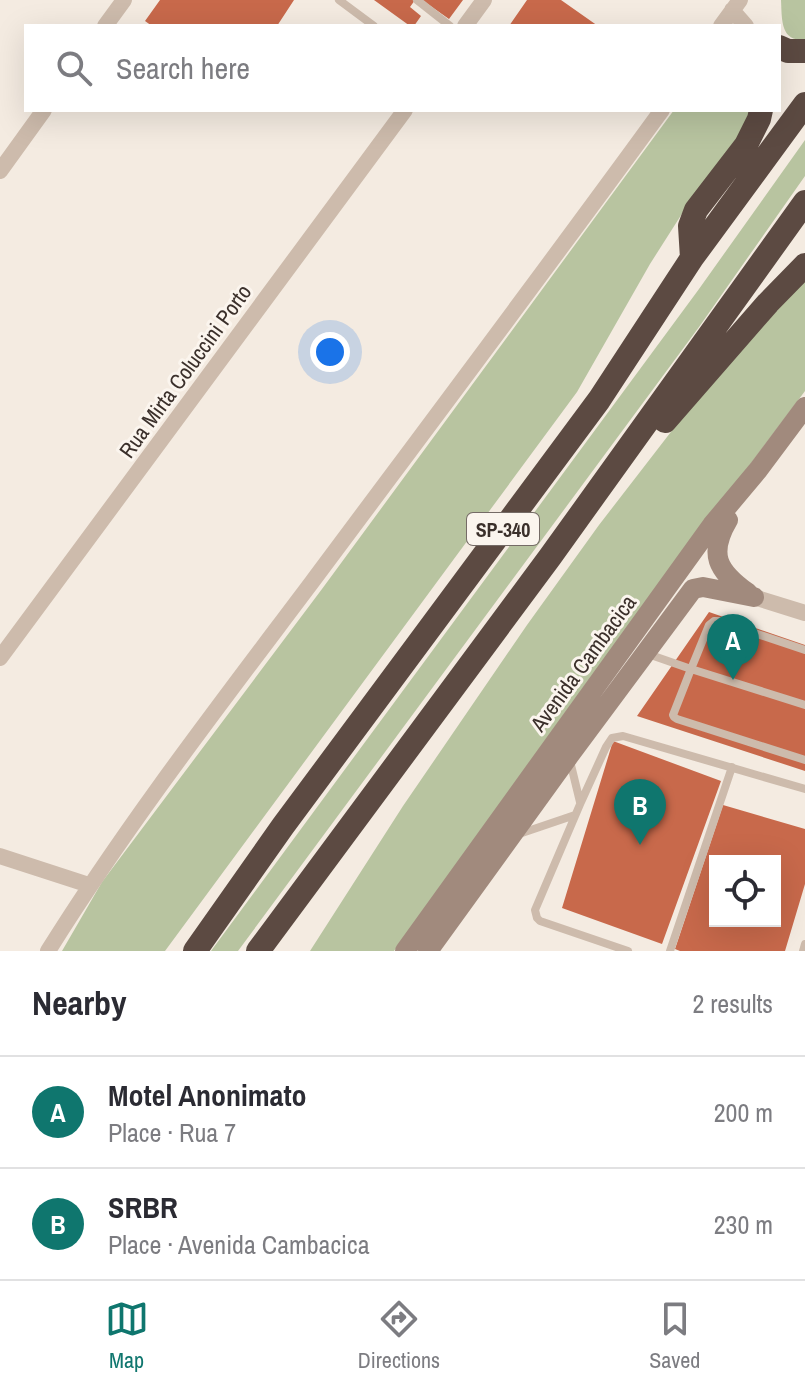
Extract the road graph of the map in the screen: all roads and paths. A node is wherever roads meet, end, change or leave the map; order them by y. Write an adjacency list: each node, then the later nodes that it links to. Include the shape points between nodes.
1 (124, 0): 6 (street)
2 (339, 0): 7 (lane)
3 (417, 0): 8 (lane)
4 (484, 0): 9 (street)
5 (736, 5): 10 (street); 11 (street)
6 (106, 24)
7 (371, 24)
8 (447, 24)
9 (466, 24)
10 (722, 24)
11 (745, 24)
12 (781, 48): 13 (highway)
13 (805, 51)
14 (805, 104): 21 (highway, SP-340)
15 (43, 112): 19 (street)
16 (404, 112): 31 (street, Rua Mirta Coluccini Porto)
17 (661, 112): 43 (street)
18 (761, 112): 21 (highway, via 746,145 696,210 690,226)
19 (0, 171)
20 (805, 202): 25 (highway, SP-340)
21 (692, 258): 46 (highway, SP-340, via 599,400)
22 (805, 265): 25 (highway)
23 (805, 407): 24 (street, Avenida Cambacica)
24 (758, 470): 26 (street, via 718,539 717,553 728,579); 28 (street, Avenida Cambacica)
25 (550, 557): 36 (highway, SP-340)
26 (754, 597): 27 (street); 30 (street, Avenida Cambacica, via 693,589)
27 (805, 613)
28 (626, 646): 30 (lane); 49 (street, Avenida Cambacica)
29 (805, 650): 32 (lane, via 714,621)
30 (646, 653): 32 (lane); 34 (street, Avenida Cambacica)
31 (0, 658)
32 (691, 669): 33 (lane); 35 (lane, via 674,717)
33 (805, 705)
34 (569, 756): 39 (lane); 41 (street, Avenida Cambacica)
35 (805, 760)
36 (398, 763): 47 (highway, SP-340); 48 (highway)
37 (732, 767): 38 (lane); 39 (lane, via 623,736 612,738); 52 (lane)
38 (805, 789)
39 (581, 802): 40 (lane)
40 (575, 815): 41 (lane); 51 (lane, via 535,910 537,918)
41 (511, 837): 50 (street, Avenida Cambacica)
42 (0, 856): 43 (street)
43 (89, 885): 45 (street)
44 (805, 944): 53 (lane)
45 (48, 951)
46 (195, 951)
47 (258, 951)
48 (271, 951)
49 (405, 951)
50 (428, 951)
51 (628, 951)
52 (670, 951)
53 (803, 951)

